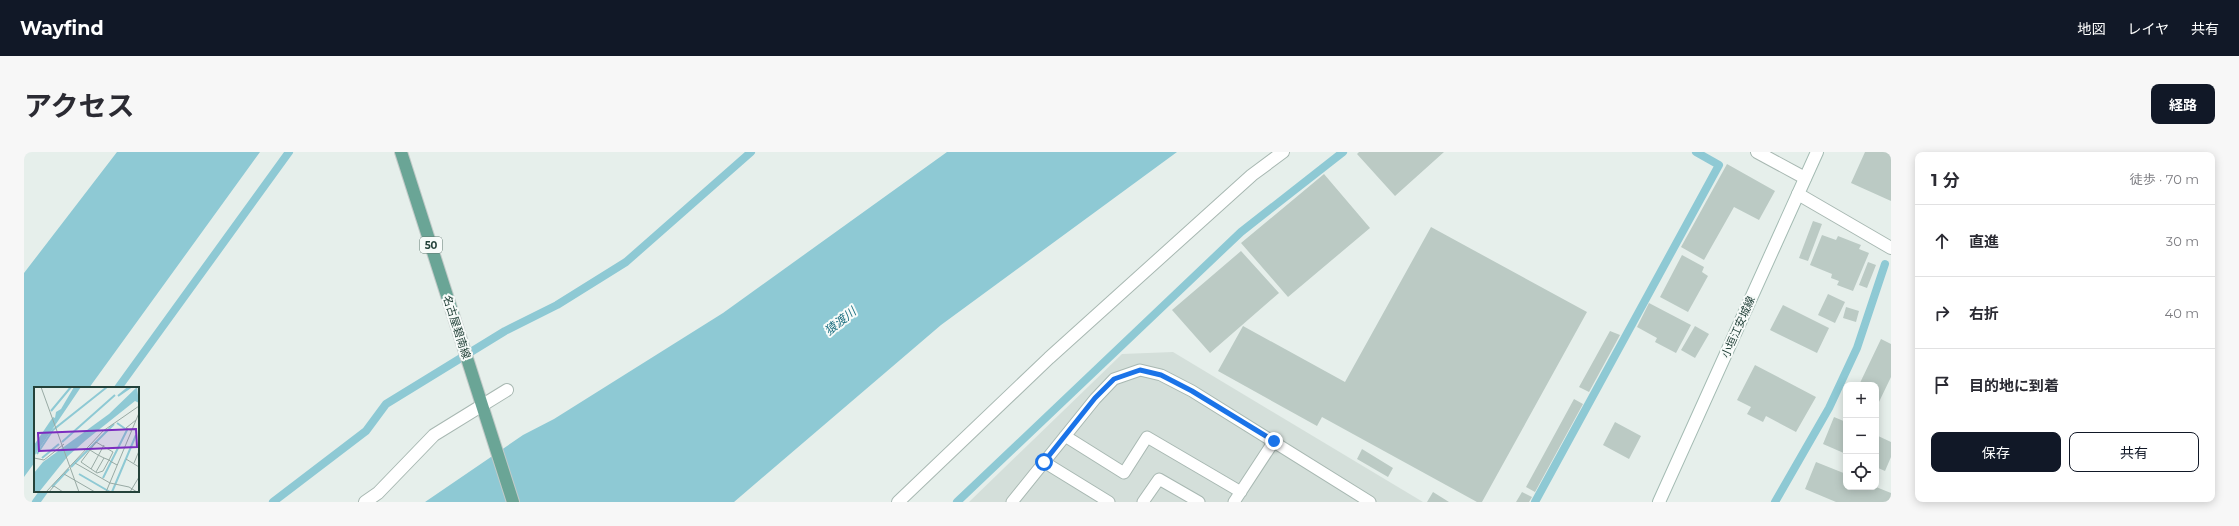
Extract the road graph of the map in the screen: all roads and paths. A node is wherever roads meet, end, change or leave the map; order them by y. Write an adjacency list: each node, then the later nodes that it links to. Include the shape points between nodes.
1 (401, 152): 9 (main road, 名古屋碧南線 / 50)
2 (1283, 152): 16 (street, via 1252,175 1055,353)
3 (1757, 152): 5 (street)
4 (1817, 152): 5 (street, 小垣江安城線)
5 (1805, 178): 6 (street, 小垣江安城線)
6 (1798, 194): 7 (street); 22 (street, 小垣江安城線)
7 (1891, 248)
8 (507, 390): 9 (street)
9 (483, 405): 14 (street, via 434,435 378,493); 15 (main road, 名古屋碧南線 / 50)
10 (1065, 436): 11 (lane, via 1114,379 1140,370 1161,375 1192,391); 12 (lane); 13 (lane, via 1124,472 1147,437)
11 (1274, 441): 13 (lane); 21 (lane)
12 (1044, 462): 17 (lane); 18 (lane)
13 (1238, 499)
14 (365, 502)
15 (513, 502)
16 (898, 502)
17 (1012, 502)
18 (1109, 502)
19 (1143, 502): 20 (lane, via 1159,479)
20 (1199, 502)
21 (1370, 502)
22 (1659, 502)

